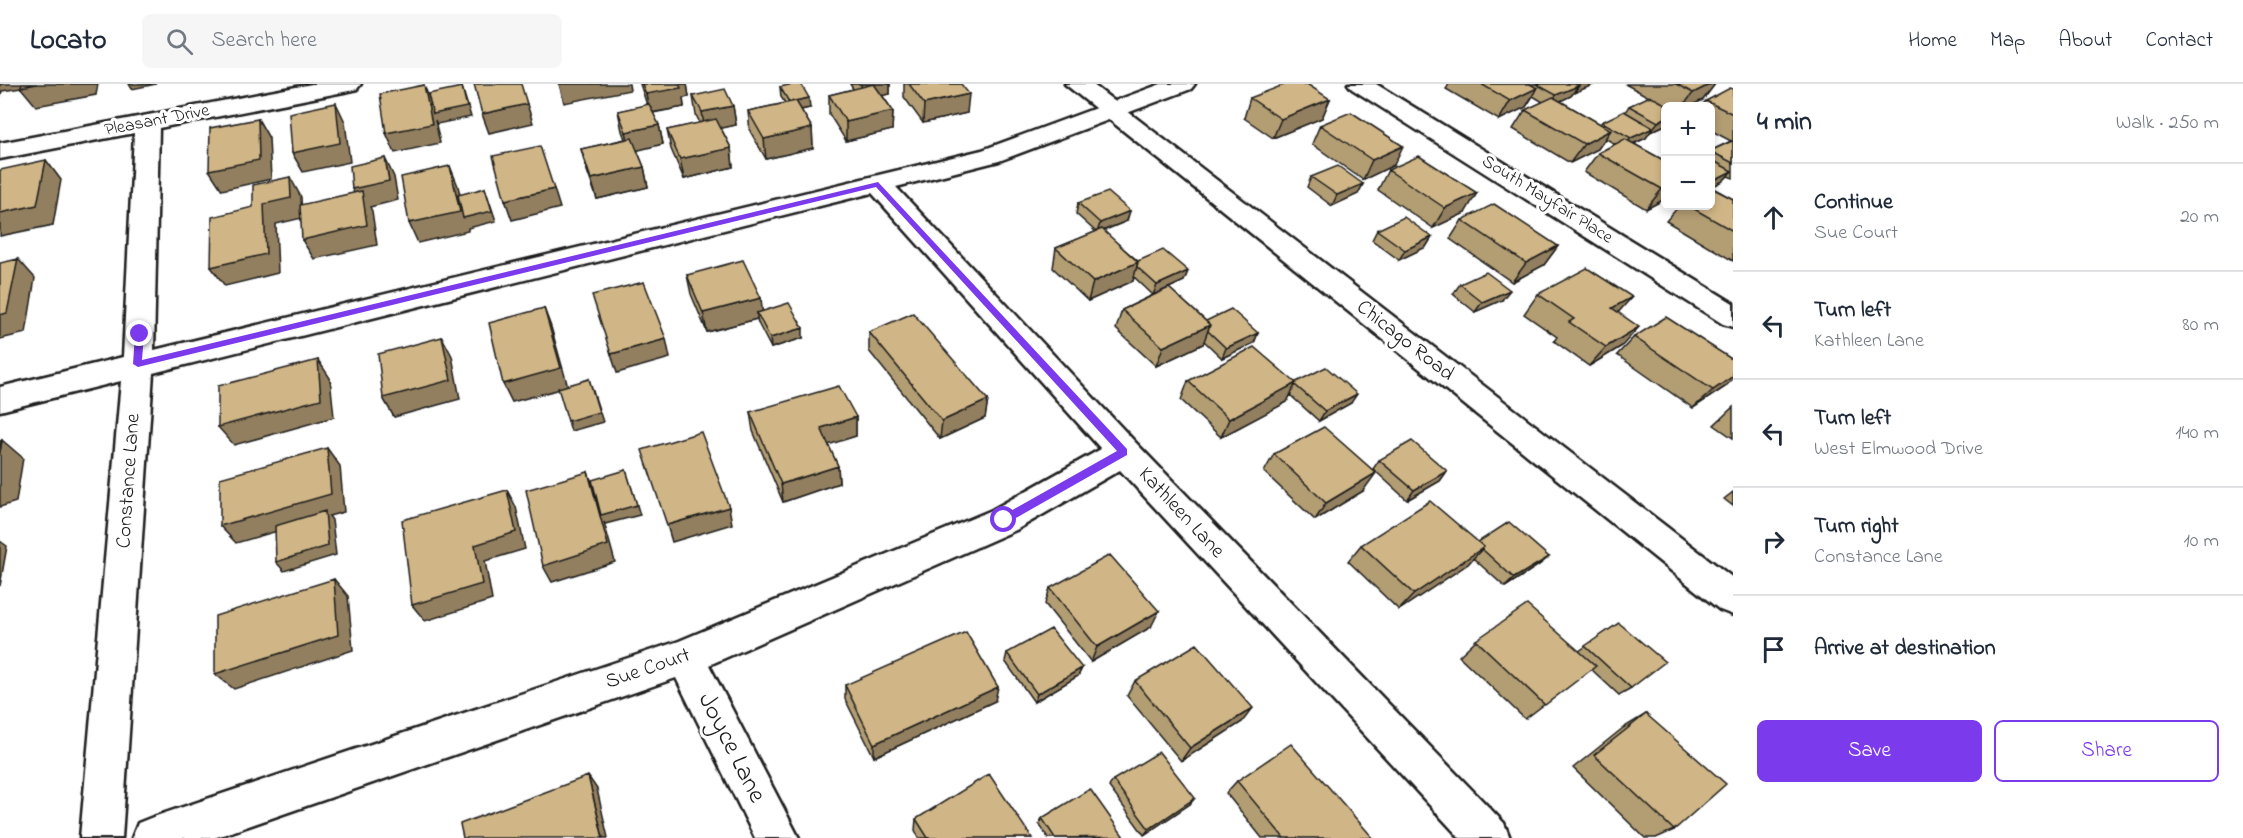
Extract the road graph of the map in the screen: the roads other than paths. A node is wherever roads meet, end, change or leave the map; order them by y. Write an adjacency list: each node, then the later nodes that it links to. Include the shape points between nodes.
1 (349, 84): 6 (street, Pleasant Drive)
2 (1077, 84): 5 (street, Chicago Road)
3 (1183, 84): 5 (street)
4 (1360, 84): 9 (street, South Mayfair Place)
5 (1112, 110): 8 (street, via 990,156); 13 (street, Chicago Road)
6 (147, 123): 7 (street, Pleasant Drive); 10 (street, Constance Lane)
7 (0, 151)
8 (878, 184): 10 (street); 12 (street, Kathleen Lane)
9 (1733, 317)
10 (138, 364): 11 (street); 15 (street, Constance Lane)
11 (0, 399)
12 (1124, 452): 14 (street, Sue Court, via 1004,520); 18 (street, Kathleen Lane)
13 (1733, 599)
14 (685, 657): 16 (street, Sue Court); 17 (street, Joyce Lane)
15 (101, 838)
16 (153, 838)
17 (778, 838)
18 (1489, 838)

